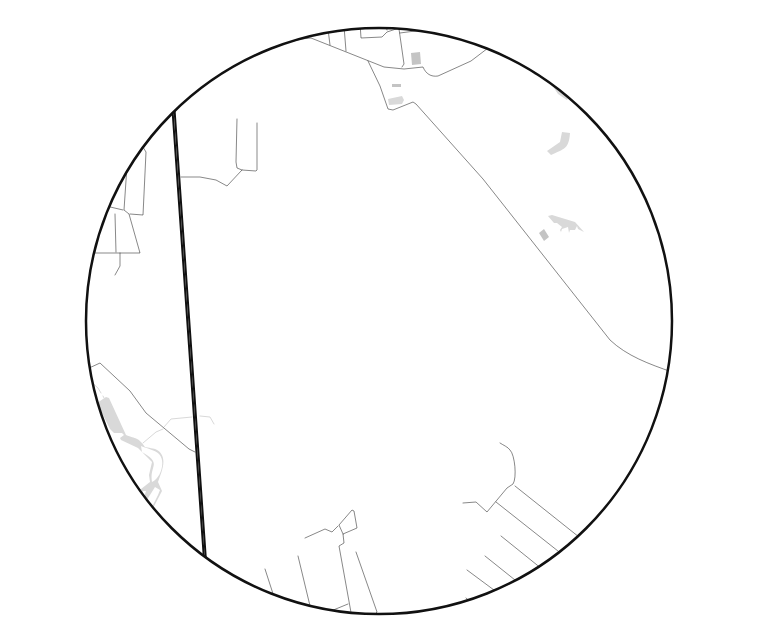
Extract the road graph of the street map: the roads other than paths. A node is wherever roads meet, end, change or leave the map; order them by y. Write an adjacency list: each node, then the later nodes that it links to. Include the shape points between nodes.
1 (360, 28): 7 (street, via 361,38 382,37)
2 (386, 28): 7 (street)
3 (399, 28): 7 (street); 8 (street)
4 (344, 30): 12 (street)
5 (421, 30): 8 (street)
6 (328, 32): 10 (street)
7 (387, 32)
8 (399, 34): 14 (street, via 404,64)
9 (280, 45): 10 (street, via 308,38)
10 (330, 45): 12 (street)
11 (488, 48): 14 (street, via 471,61 438,76 429,75 423,67)
12 (346, 52): 13 (street)
13 (368, 61): 14 (street); 33 (street, via 388,109 412,102 416,104 483,178 610,340 632,356)
14 (400, 68)
15 (174, 111): 22 (highway)
16 (174, 111): 35 (highway)
17 (237, 119): 20 (street, via 236,162 237,168)
18 (257, 124): 20 (street, via 257,170)
19 (143, 147): 26 (street, via 146,152 143,215)
20 (242, 170): 22 (street, via 227,186 200,177)
21 (127, 171): 24 (street)
22 (180, 178): 35 (highway)
23 (109, 207): 24 (street)
24 (124, 210): 26 (street)
25 (115, 214): 29 (street)
26 (128, 214): 30 (street, via 140,253)
27 (96, 245): 28 (street)
28 (96, 253): 29 (street)
29 (116, 253): 30 (street)
30 (120, 253): 31 (street, via 120,266)
31 (114, 275)
32 (90, 368): 35 (street, via 100,364 130,391 146,413)
33 (668, 370)
34 (500, 443): 36 (street, via 510,449 513,456)
35 (198, 453): 48 (highway)
36 (514, 484): 38 (street); 42 (street)
37 (462, 502): 38 (street, via 476,502 487,512)
38 (496, 502): 45 (street)
39 (339, 525): 40 (street); 40 (street, via 352,510 354,512 357,528); 43 (street, via 332,532 325,529)
40 (343, 534): 57 (street, via 344,543 339,546)
41 (501, 536): 49 (street)
42 (579, 537)
43 (305, 538)
44 (356, 552): 61 (street)
45 (560, 553)
46 (298, 556): 58 (street)
47 (485, 556): 52 (street)
48 (205, 557)
49 (540, 567)
50 (265, 569): 54 (street)
51 (466, 570): 53 (street)
52 (516, 580)
53 (495, 591)
54 (273, 594)
55 (466, 598): 56 (street)
56 (469, 600)
57 (350, 604): 59 (street); 60 (street)
58 (310, 606)
59 (332, 611)
60 (351, 613)
61 (375, 614)

